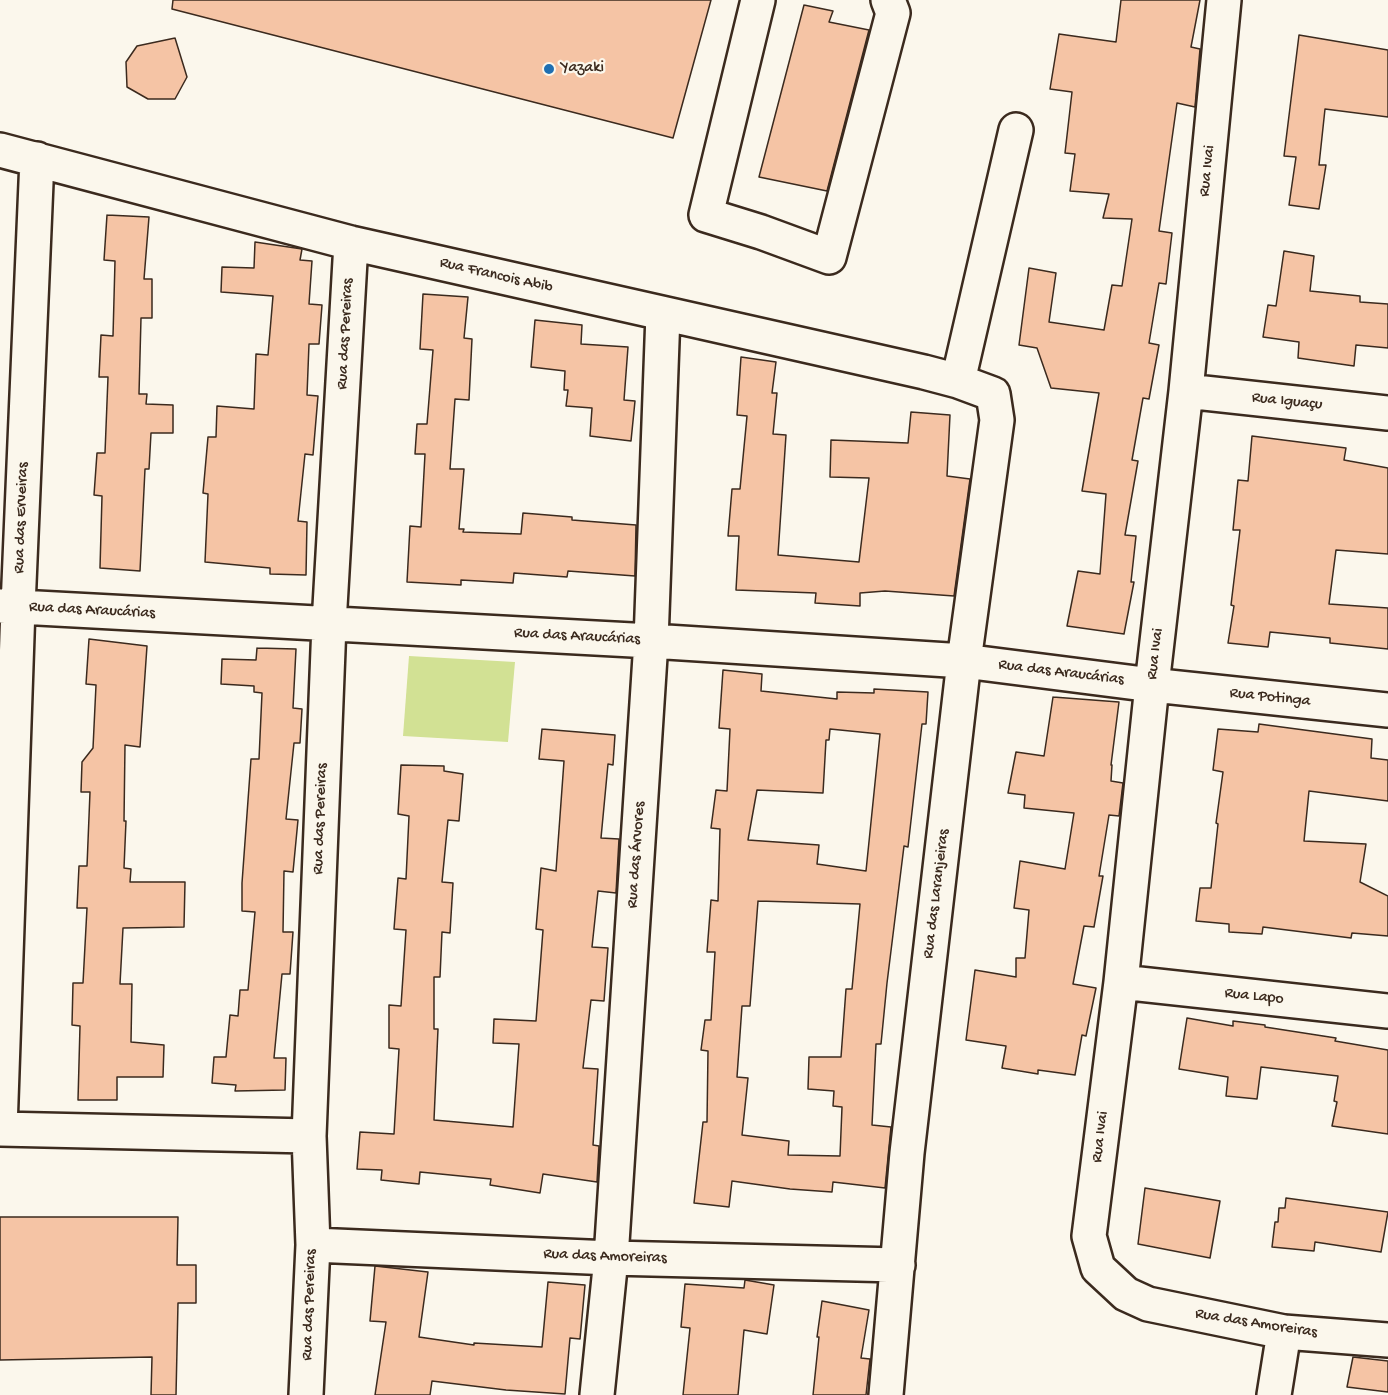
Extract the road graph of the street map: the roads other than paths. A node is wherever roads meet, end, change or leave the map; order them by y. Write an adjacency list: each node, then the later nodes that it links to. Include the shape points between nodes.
1 (758, 0): 2 (street, via 706,215 829,257 893,13)
2 (888, 0)
3 (1224, 0): 10 (street, Rua Ivai)
4 (1016, 130): 9 (street)
5 (0, 150): 6 (street, Rua Francois Abib)
6 (37, 159): 7 (street, Rua Francois Abib); 13 (street, Rua das Erveiras)
7 (351, 243): 8 (street, Rua Francois Abib); 14 (street, Rua das Pereiras)
8 (663, 314): 9 (street, Rua Francois Abib); 15 (street, Rua das Árvores)
9 (958, 381): 11 (street, Rua Francois Abib)
10 (1186, 391): 12 (street, Rua Iguaçu); 17 (street, Rua Ivai)
11 (993, 394): 16 (street, Rua das Laranjeiras, via 997,420)
12 (1388, 414)
13 (9, 607): 14 (street, Rua das Araucárias); 21 (street, Rua das Erveiras)
14 (329, 624): 15 (street, Rua das Araucárias); 22 (street, Rua das Pereiras)
15 (651, 641): 16 (street, Rua das Araucárias); 24 (street, Rua das Árvores)
16 (963, 661): 17 (street, Rua das Araucárias); 25 (street, Rua das Laranjeiras, via 907,1153)
17 (1152, 685): 18 (street, Rua Potinga); 19 (street, Rua Ivai)
18 (1388, 710)
19 (1121, 982): 20 (street, Rua Lapo); 26 (street, Rua Ivai, via 1089,1236 1098,1268)
20 (1388, 1011)
21 (0, 1129): 22 (street)
22 (309, 1136): 23 (street, Rua das Pereiras)
23 (313, 1245): 24 (street, Rua das Amoreiras); 29 (street, Rua das Pereiras)
24 (611, 1258): 25 (street, Rua das Amoreiras); 30 (street, Rua das Árvores)
25 (898, 1265): 31 (street, Rua das Laranjeiras)
26 (1126, 1294): 27 (street, Rua das Amoreiras, via 1148,1304)
27 (1284, 1332): 28 (street, Rua das Amoreiras); 32 (street)
28 (1388, 1340)
29 (306, 1395)
30 (597, 1395)
31 (886, 1395)
32 (1274, 1395)

